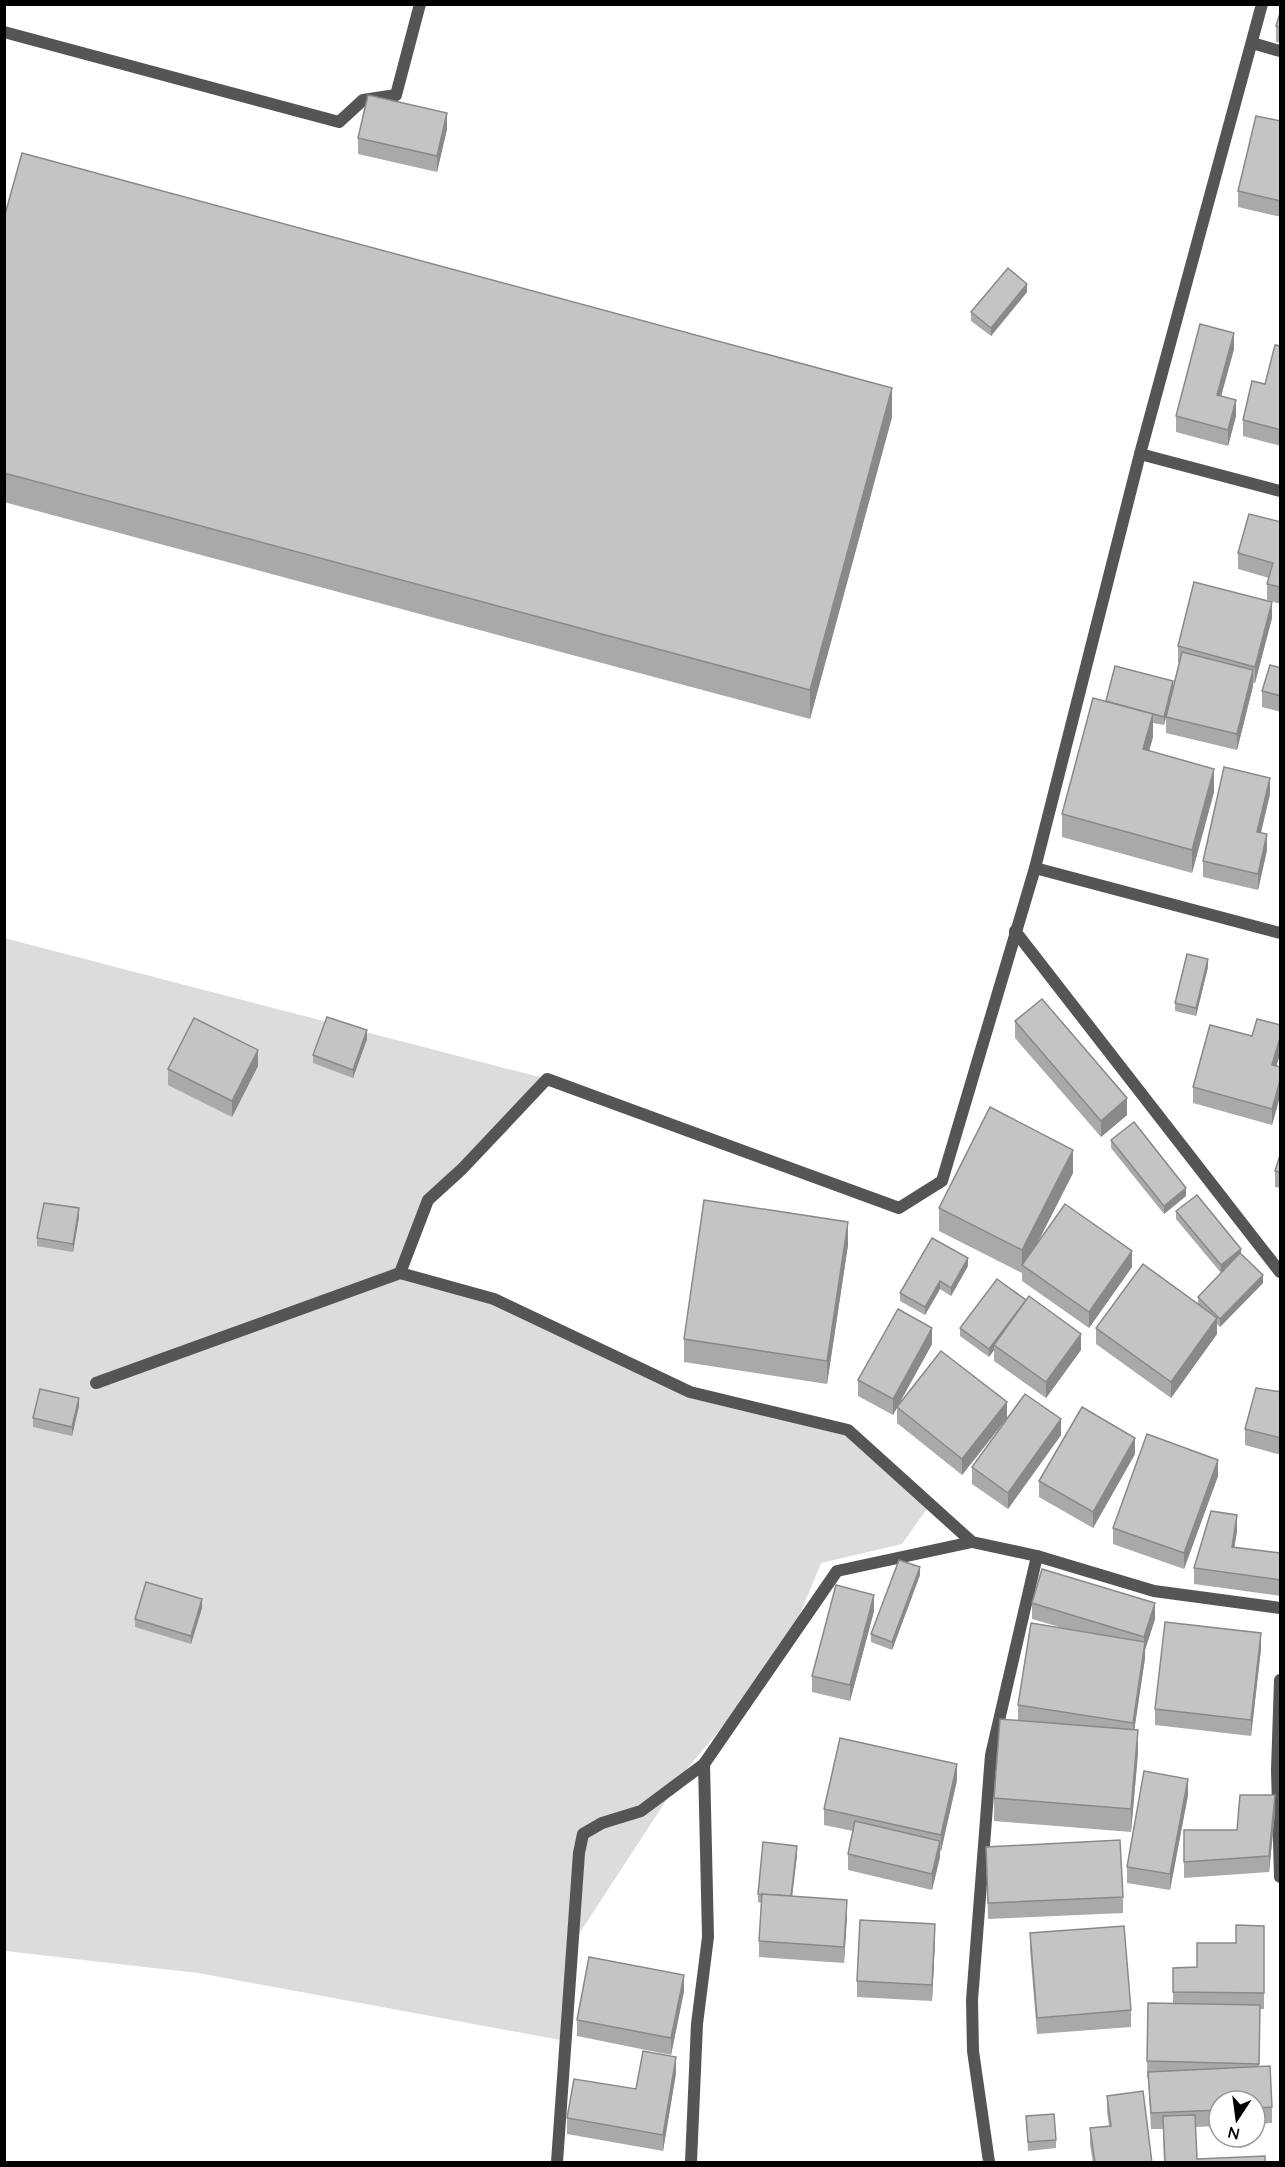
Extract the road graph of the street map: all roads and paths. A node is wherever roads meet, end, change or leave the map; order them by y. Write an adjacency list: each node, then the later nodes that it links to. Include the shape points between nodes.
1 (420, 4): 3 (street, via 396,95 363,99 339,122)
2 (1262, 4): 4 (street)
3 (4, 32)
4 (1252, 43): 5 (street); 6 (street)
5 (1281, 51)
6 (1140, 454): 7 (street); 8 (street)
7 (1281, 491)
8 (1035, 868): 9 (street); 10 (street)
9 (1015, 931): 11 (street); 12 (street, via 942,1181 899,1208 547,1079 428,1200)
10 (1281, 933)
11 (1281, 1272)
12 (400, 1273): 13 (street); 14 (street, via 494,1299 690,1392 848,1430)
13 (96, 1383)
14 (972, 1542): 15 (street); 18 (street, via 837,1571)
15 (1036, 1556): 16 (street, via 1154,1591); 22 (street, via 991,1755 972,2000 972,2041)
16 (1281, 1608)
17 (1281, 1680): 19 (street, via 1277,1770)
18 (704, 1764): 20 (street, via 641,1811 582,1834); 21 (street, via 708,1937 697,2024)
19 (1281, 1877)
20 (557, 2163)
21 (691, 2163)
22 (989, 2163)

